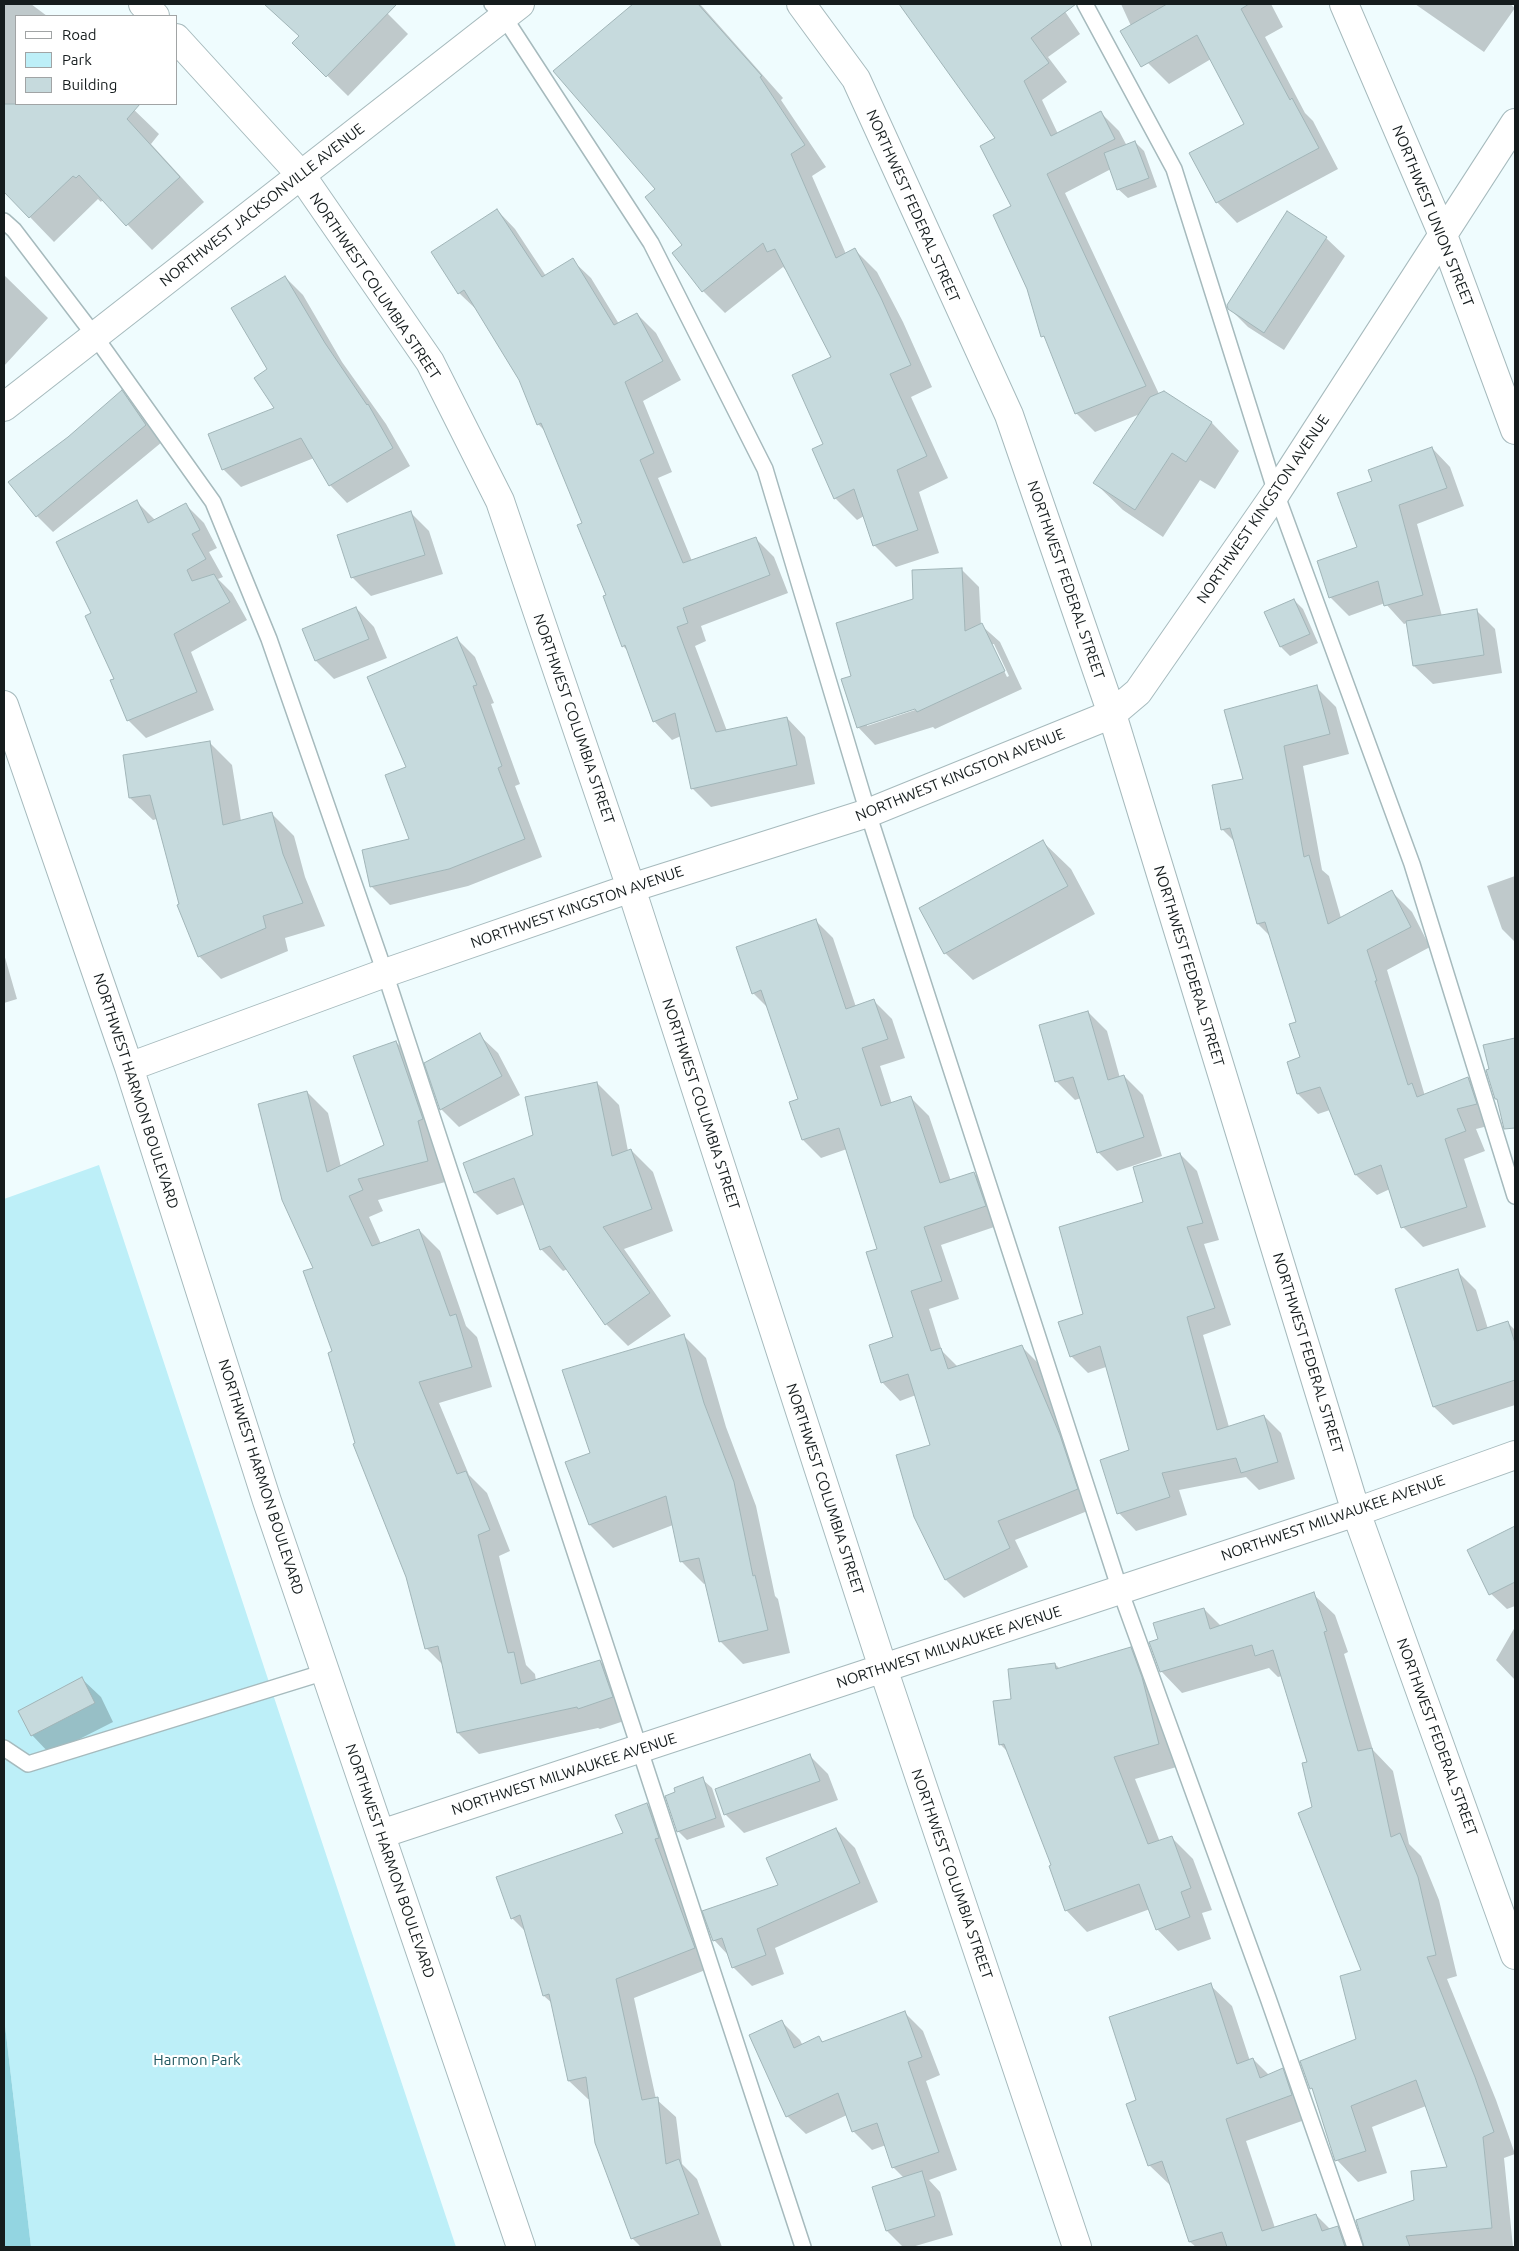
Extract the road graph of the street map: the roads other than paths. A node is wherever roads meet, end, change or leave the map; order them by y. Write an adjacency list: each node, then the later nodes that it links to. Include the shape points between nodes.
1 (143, 4): 6 (street)
2 (801, 4): 17 (street, NORTHWEST FEDERAL STREET, via 856,79 1009,415)
3 (1085, 4): 15 (lane, via 1174,169)
4 (1344, 4): 11 (street, NORTHWEST UNION STREET)
5 (506, 8): 9 (street, NORTHWEST JACKSONVILLE AVENUE); 18 (lane, via 651,243 765,470)
6 (154, 15)
7 (178, 40): 9 (street, NORTHWEST COLUMBIA STREET)
8 (1515, 123): 11 (street, NORTHWEST KINGSTON AVENUE)
9 (301, 175): 12 (street, NORTHWEST JACKSONVILLE AVENUE); 19 (street, NORTHWEST COLUMBIA STREET, via 430,362 500,501)
10 (4, 221): 12 (lane)
11 (1443, 235): 14 (street, NORTHWEST UNION STREET); 15 (street, NORTHWEST KINGSTON AVENUE)
12 (94, 335): 13 (street, NORTHWEST JACKSONVILLE AVENUE); 20 (lane, via 214,502 268,639)
13 (4, 407)
14 (1515, 430)
15 (1276, 494): 17 (street, NORTHWEST KINGSTON AVENUE, via 1138,692); 22 (lane, via 1412,864)
16 (4, 705): 21 (street, NORTHWEST HARMON BOULEVARD)
17 (1112, 714): 18 (street, NORTHWEST KINGSTON AVENUE); 24 (street, NORTHWEST FEDERAL STREET)
18 (868, 813): 19 (street, NORTHWEST KINGSTON AVENUE); 25 (lane)
19 (631, 888): 20 (street, NORTHWEST KINGSTON AVENUE); 26 (street, NORTHWEST COLUMBIA STREET)
20 (385, 973): 21 (street, NORTHWEST KINGSTON AVENUE); 29 (lane)
21 (129, 1067): 27 (street, NORTHWEST HARMON BOULEVARD)
22 (1515, 1196)
23 (1515, 1455): 24 (street, NORTHWEST MILWAUKEE AVENUE)
24 (1356, 1512): 25 (street, NORTHWEST MILWAUKEE AVENUE); 31 (street, NORTHWEST FEDERAL STREET)
25 (1120, 1590): 26 (street, NORTHWEST MILWAUKEE AVENUE); 35 (lane)
26 (883, 1668): 29 (street, NORTHWEST MILWAUKEE AVENUE); 34 (street, NORTHWEST COLUMBIA STREET)
27 (325, 1672): 28 (lane, via 28,1764); 30 (street, NORTHWEST HARMON BOULEVARD)
28 (4, 1748)
29 (640, 1748): 30 (street, NORTHWEST MILWAUKEE AVENUE); 33 (lane)
30 (381, 1834): 32 (street, NORTHWEST HARMON BOULEVARD)
31 (1515, 1955)
32 (521, 2247)
33 (803, 2247)
34 (1078, 2247)
35 (1355, 2247)

